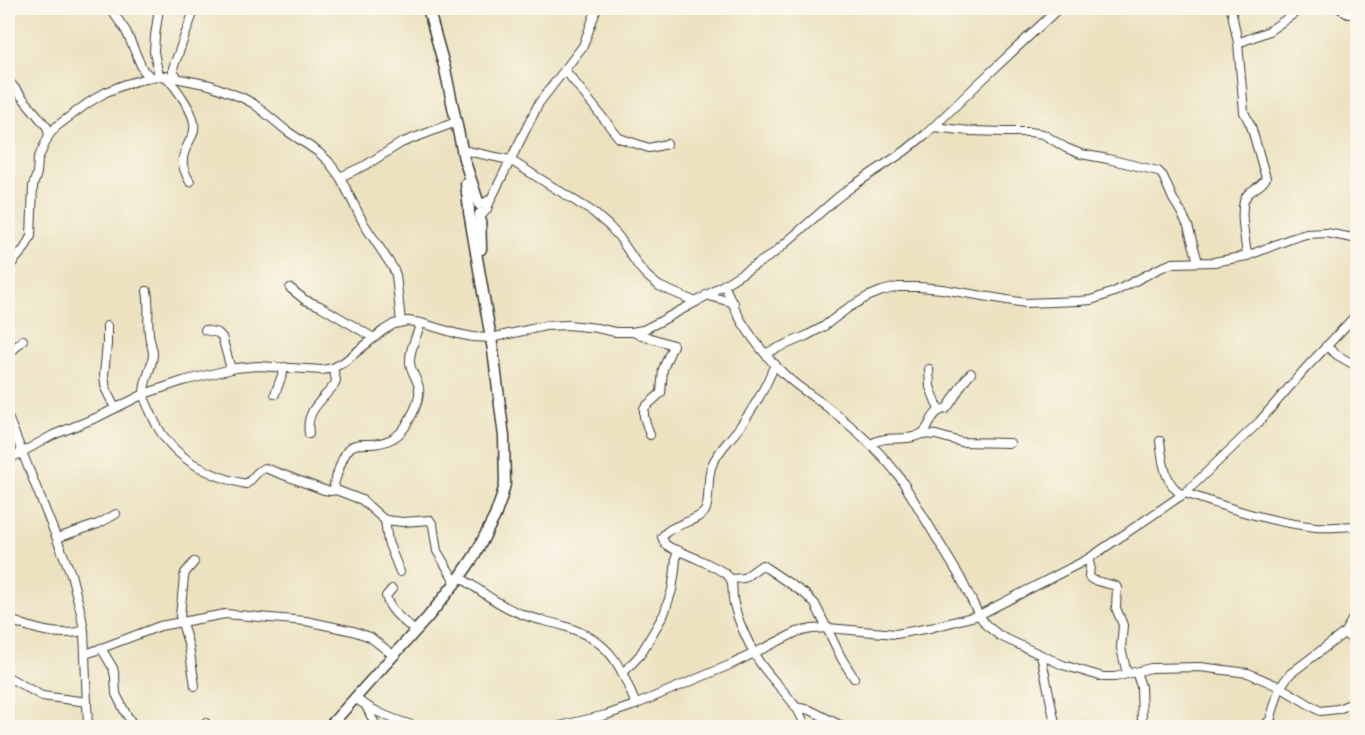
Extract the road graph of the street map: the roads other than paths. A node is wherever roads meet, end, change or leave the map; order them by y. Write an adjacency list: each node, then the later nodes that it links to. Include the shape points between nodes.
1 (110, 8): 13 (street, via 126,31 143,70)
2 (159, 8): 13 (street, via 154,51)
3 (195, 8): 14 (street, via 173,68)
4 (429, 8): 16 (main road)
5 (597, 8): 12 (street, via 583,46)
6 (1059, 8): 17 (street)
7 (1231, 8): 11 (street)
8 (1302, 8): 11 (street, via 1269,31)
9 (1339, 8): 10 (street, via 1348,14)
10 (1358, 10)
11 (1238, 43): 26 (street, via 1244,112 1266,178 1243,202)
12 (565, 70): 19 (street, via 619,138 649,148); 21 (street, via 539,103)
13 (158, 76): 14 (street); 18 (street, via 106,92); 23 (street, via 176,89 195,123 183,154 183,169)
14 (177, 77): 22 (street, via 210,85 254,104 318,152)
15 (8, 80): 18 (street)
16 (456, 122): 20 (main road); 22 (street, via 401,142)
17 (933, 128): 27 (street, via 1043,134 1081,154 1158,171 1188,226); 29 (street, via 837,198 773,254)
18 (49, 135): 28 (street, via 33,186 31,236)
19 (667, 144)
20 (463, 155): 21 (street); 24 (main road)
21 (510, 160): 24 (street, via 486,212); 33 (street, via 593,212 659,286)
22 (340, 177): 36 (street, via 396,275)
23 (190, 182)
24 (476, 210): 42 (main road)
25 (1358, 239): 26 (street, via 1327,233 1306,234)
26 (1247, 256): 27 (street)
27 (1198, 262): 45 (street, via 1173,263 1114,292 1079,302 1025,303 942,289 898,287 867,297 823,327)
28 (8, 268)
29 (724, 285): 32 (street); 34 (street)
30 (290, 288): 41 (street)
31 (147, 291): 54 (street, via 153,354)
32 (706, 295): 33 (street); 34 (street)
33 (696, 302): 40 (street, via 643,330)
34 (734, 303): 45 (street, via 741,321)
35 (1358, 314): 44 (street)
36 (401, 322): 37 (street); 41 (street)
37 (421, 323): 42 (street, via 465,336); 67 (street, via 410,361 419,394 407,424 393,438 350,448 334,484)
38 (107, 326): 56 (street, via 104,375)
39 (205, 330): 51 (street, via 222,337)
40 (631, 332): 42 (street, via 568,325); 61 (street, via 673,345 663,369 661,393 644,408)
41 (374, 338): 50 (street)
42 (491, 338): 78 (main road, via 504,436 505,484 495,516)
43 (23, 340): 46 (street)
44 (1326, 346): 49 (street); 68 (street, via 1259,422)
45 (766, 353): 47 (street)
46 (8, 355)
47 (776, 364): 64 (street); 73 (street, via 751,411 711,467 705,511 662,537 665,544)
48 (285, 367): 50 (street); 51 (street); 55 (street)
49 (1358, 367)
50 (333, 368): 59 (street, via 335,384 313,410)
51 (231, 369): 54 (street)
52 (928, 369): 57 (street)
53 (971, 373): 57 (street, via 950,405)
54 (144, 394): 56 (street); 67 (street, via 154,422 167,441 197,466 246,484 265,468)
55 (275, 394)
56 (115, 408): 65 (street)
57 (939, 410): 60 (street)
58 (8, 417): 65 (street)
59 (309, 434)
60 (921, 434): 63 (street, via 961,442); 64 (street)
61 (650, 435)
62 (1160, 441): 68 (street, via 1169,483)
63 (1010, 443)
64 (871, 444): 81 (street, via 901,479)
65 (22, 452): 66 (street); 72 (street)
66 (8, 460)
67 (336, 490): 70 (street, via 362,500)
68 (1184, 494): 71 (street, via 1244,514 1281,521 1317,527); 74 (street)
69 (116, 514): 72 (street)
70 (386, 519): 76 (street, via 388,542); 78 (street, via 430,520 437,551)
71 (1358, 526)
72 (57, 538): 86 (street, via 71,574)
73 (678, 550): 77 (street); 96 (street, via 664,614 640,655)
74 (1088, 559): 81 (street); 97 (street, via 1089,578 1117,586 1116,608 1124,625 1121,648)
75 (194, 562): 84 (street, via 184,577)
76 (400, 572)
77 (731, 579): 85 (street, via 744,578 759,565 765,566 805,594); 91 (street, via 738,616)
78 (458, 580): 87 (main road); 96 (street, via 512,610 601,643)
79 (393, 589): 87 (street, via 386,596 387,601 395,614)
80 (1358, 608): 83 (street)
81 (979, 615): 85 (street, via 896,634); 94 (street, via 1000,636)
82 (8, 619): 86 (street, via 51,633)
83 (1355, 621): 88 (street)
84 (180, 622): 90 (street); 93 (street, via 225,614 306,621 370,637); 100 (street, via 189,647)
85 (828, 628): 91 (street, via 797,632); 99 (street)
86 (84, 631): 92 (street)
87 (415, 631): 93 (main road)
88 (1344, 633): 89 (street); 101 (street, via 1290,674)
89 (1358, 641)
90 (101, 648): 92 (street); 110 (street, via 113,668 116,694)
91 (754, 653): 105 (street); 107 (street)
92 (86, 654): 104 (street)
93 (393, 655): 102 (main road)
94 (1041, 655): 97 (street, via 1103,677); 117 (street)
95 (1136, 672): 97 (street); 101 (street, via 1200,667 1248,673); 118 (street, via 1141,686 1142,721)
96 (623, 673): 105 (street)
97 (1127, 674)
98 (8, 677): 104 (street, via 42,696)
99 (854, 678)
100 (195, 687)
101 (1280, 687): 103 (street, via 1320,711); 108 (street)
102 (355, 698): 106 (street); 111 (main road)
103 (1358, 701)
104 (87, 702): 109 (street)
105 (636, 705): 114 (street)
106 (366, 706): 112 (street); 113 (street)
107 (795, 707): 115 (street); 116 (street)
108 (1273, 724): 119 (street)
109 (88, 728)
110 (135, 728)
111 (328, 728)
112 (377, 728)
113 (422, 728)
114 (551, 728)
115 (805, 728)
116 (846, 728)
117 (1056, 728)
118 (1148, 728)
119 (1262, 728)

